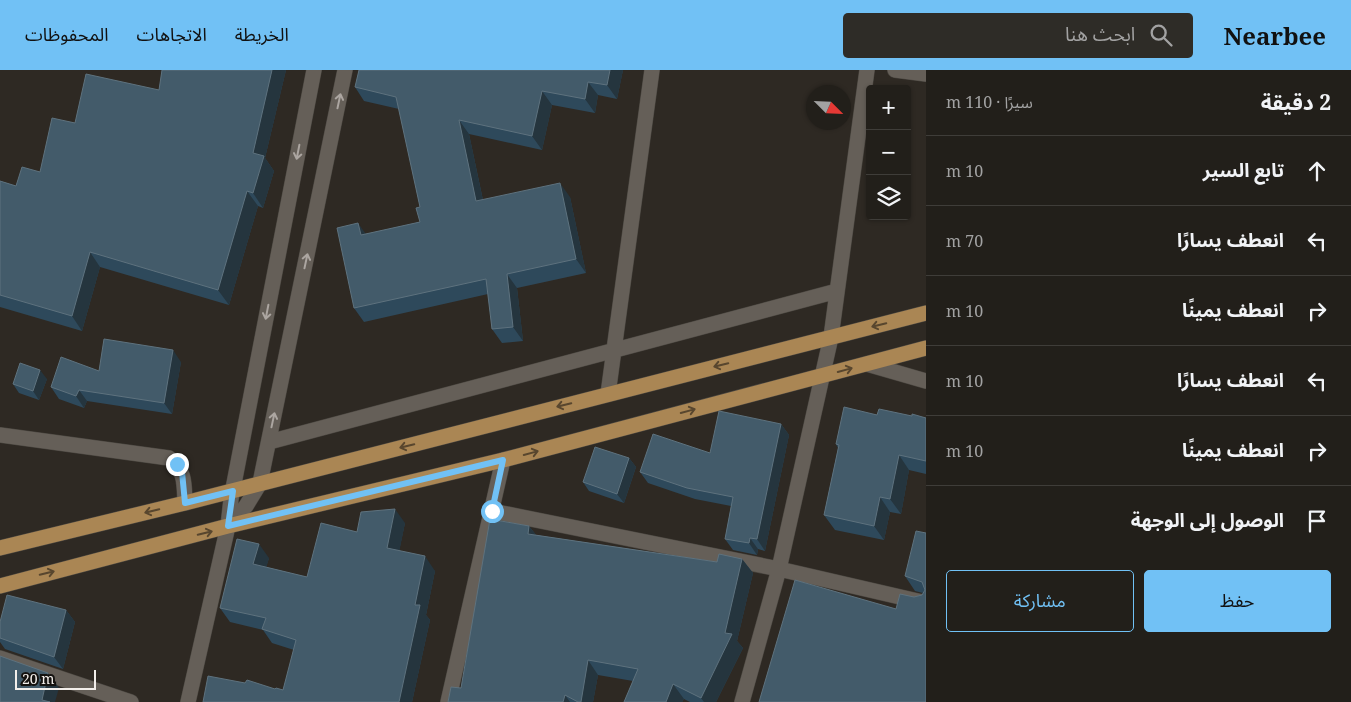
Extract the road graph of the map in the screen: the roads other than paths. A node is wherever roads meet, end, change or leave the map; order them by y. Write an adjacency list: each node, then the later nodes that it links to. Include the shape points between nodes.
1 (314, 70): 20 (street, one-way to 20)
2 (345, 70): 17 (street, one-way to 2)
3 (652, 70): 11 (street)
4 (867, 70): 7 (street)
5 (895, 70): 6 (street)
6 (926, 74)
7 (837, 291): 9 (street); 11 (street)
8 (926, 313): 9 (main road, one-way to 9)
9 (831, 337): 13 (street); 15 (main road, one-way to 15)
10 (926, 348): 12 (main road)
11 (614, 350): 15 (street); 17 (street)
12 (867, 364): 13 (main road, one-way to 12); 14 (street)
13 (822, 376): 18 (main road, one-way to 13); 25 (street)
14 (926, 381)
15 (608, 394): 19 (main road, one-way to 19)
16 (0, 435): 21 (street, via 169,458 182,472)
17 (269, 442): 19 (street)
18 (503, 460): 22 (street); 23 (main road)
19 (260, 483): 20 (main road); 23 (street)
20 (233, 491): 21 (main road); 23 (street)
21 (185, 503): 24 (main road, one-way to 24)
22 (492, 511): 25 (street); 31 (street)
23 (228, 526): 26 (main road, one-way to 23); 30 (street)
24 (0, 548)
25 (779, 569): 27 (street); 32 (street)
26 (0, 586)
27 (926, 603)
28 (0, 658): 29 (street)
29 (131, 702)
30 (188, 702)
31 (448, 702)
32 (742, 702)

